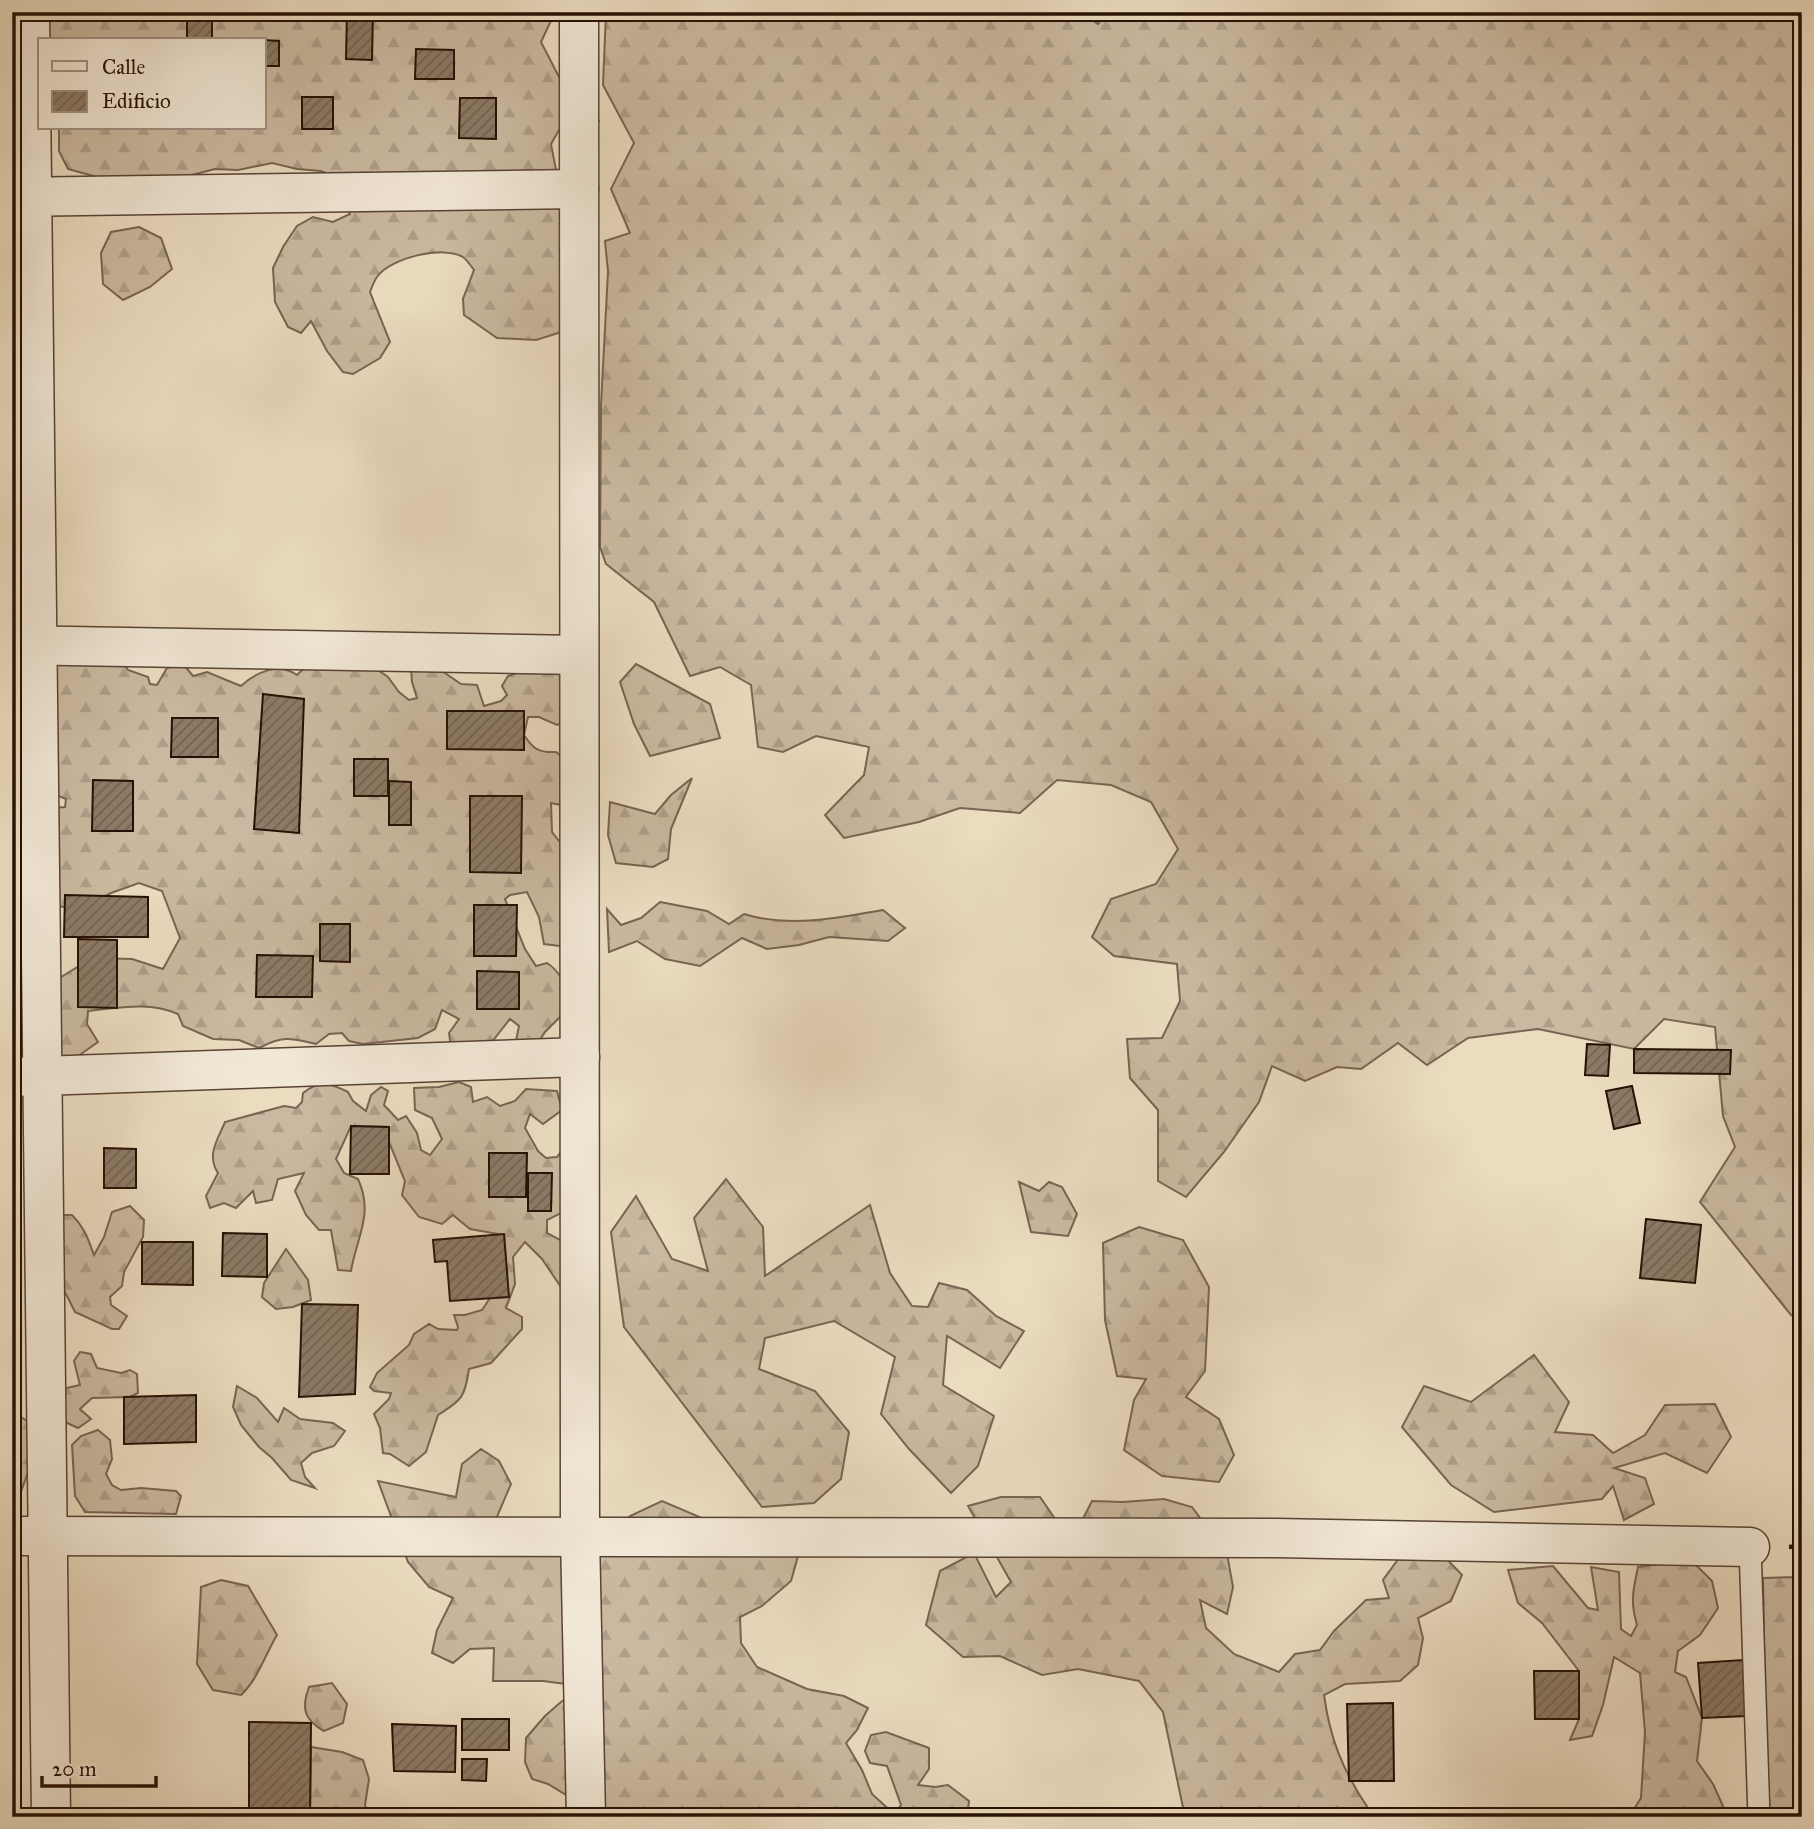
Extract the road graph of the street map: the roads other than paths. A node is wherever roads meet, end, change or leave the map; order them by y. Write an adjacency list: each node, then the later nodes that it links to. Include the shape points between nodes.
1 (30, 12): 4 (street)
2 (579, 12): 3 (street)
3 (579, 189): 4 (street); 6 (street)
4 (22, 197): 5 (street)
5 (24, 645): 6 (street); 8 (street)
6 (579, 655): 7 (street)
7 (580, 1057): 8 (street); 9 (street)
8 (27, 1077): 10 (street)
9 (580, 1535): 10 (street); 11 (street, via 1276,1538); 13 (street)
10 (29, 1536): 12 (street)
11 (1750, 1547): 14 (lane)
12 (51, 1817)
13 (586, 1817)
14 (1759, 1817)

